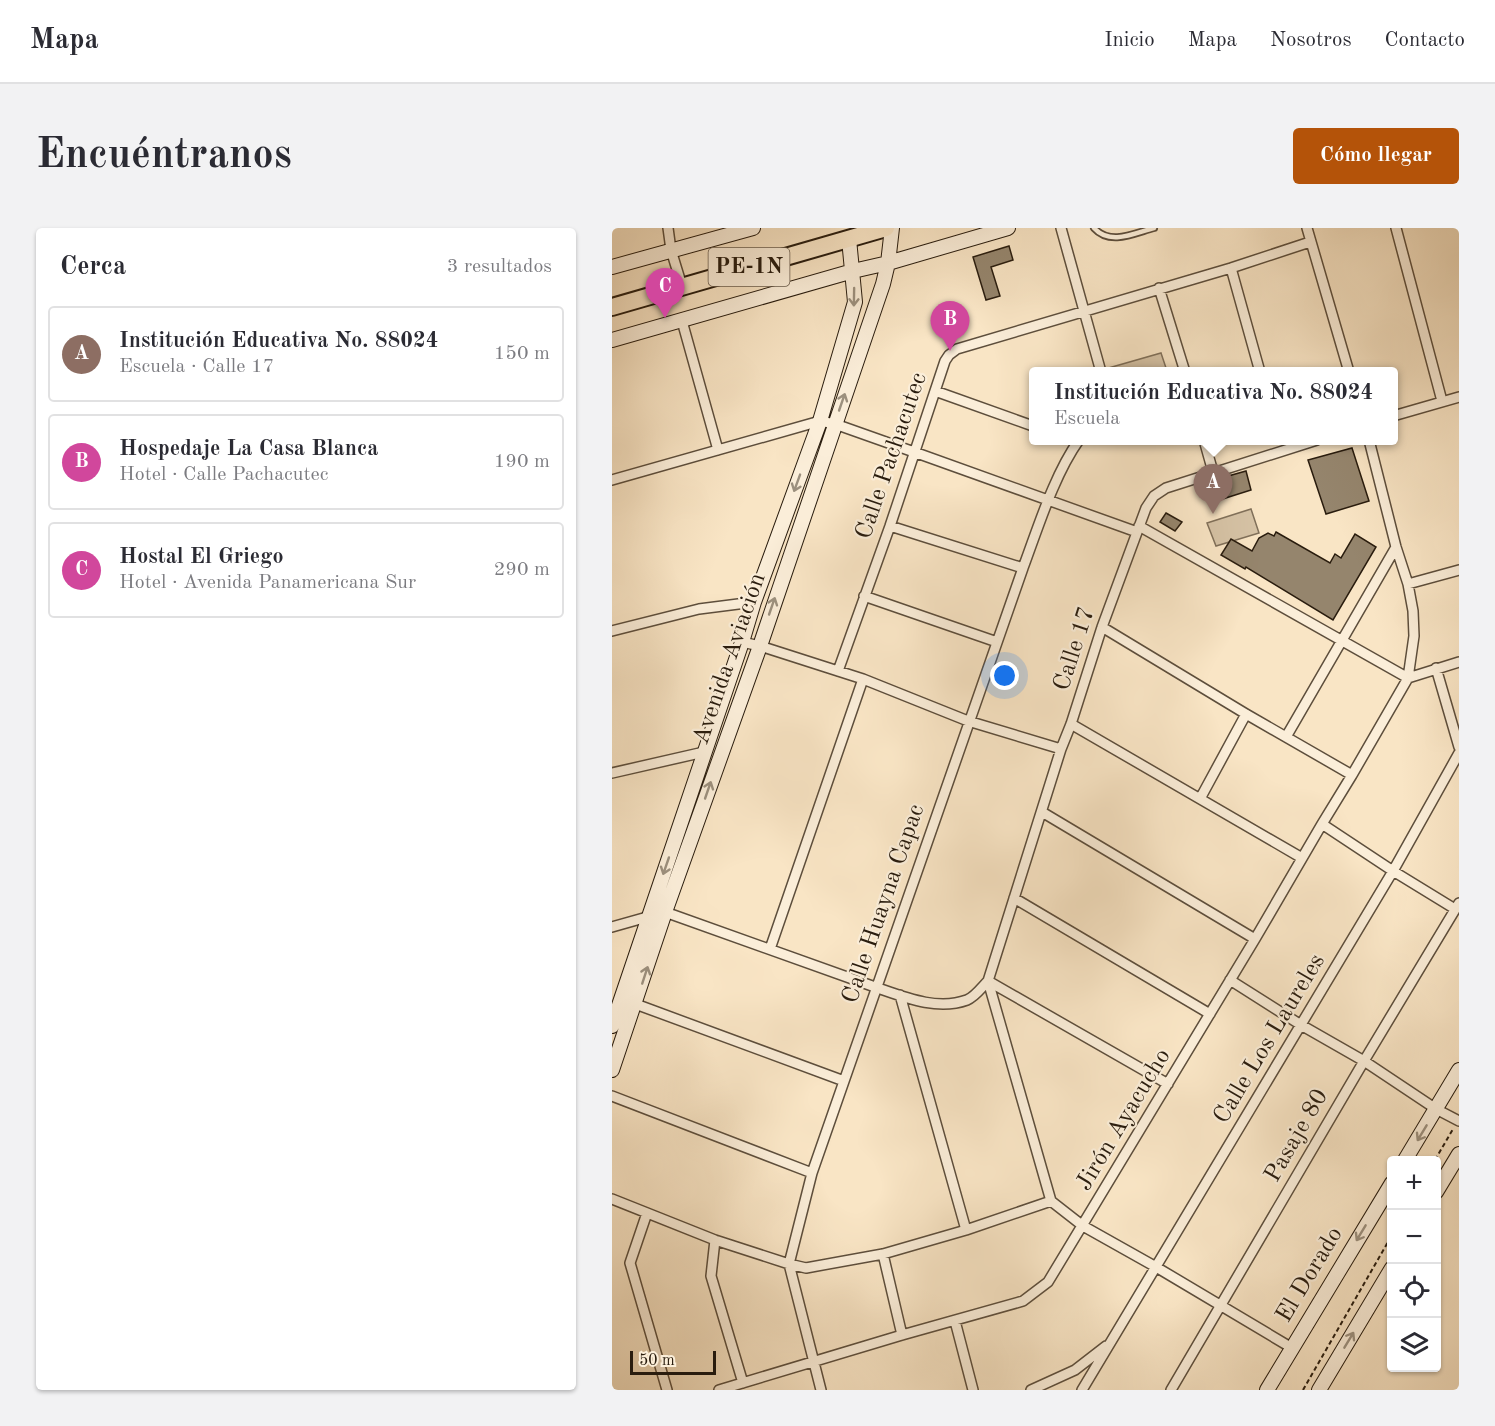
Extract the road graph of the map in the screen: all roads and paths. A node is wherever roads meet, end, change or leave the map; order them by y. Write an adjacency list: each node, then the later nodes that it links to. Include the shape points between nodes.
1 (668, 228): 13 (street)
2 (753, 228): 13 (street)
3 (886, 228): 11 (highway, PE-1N)
4 (892, 228): 14 (street, Avenida Aviación)
5 (1008, 228): 14 (street)
6 (1060, 228): 21 (street)
7 (1094, 228): 8 (lane, via 1108,238)
8 (1154, 228)
9 (1307, 228): 12 (street)
10 (1396, 228): 30 (street)
11 (849, 239): 17 (street, Avenida Aviación); 18 (highway, PE-1N)
12 (1310, 242): 16 (street, Calle Pachacutec); 27 (street)
13 (671, 250): 15 (street); 18 (street)
14 (888, 263): 17 (street); 33 (street, Avenida Aviación, one-way to 14)
15 (612, 267)
16 (1231, 268): 19 (street, Calle Pachacutec); 26 (street)
17 (853, 272): 22 (street); 32 (street, Avenida Aviación, one-way to 32, via 855,302)
18 (682, 286): 20 (highway, PE-1N)
19 (1159, 288): 21 (street, Calle Pachacutec); 25 (street)
20 (612, 307)
21 (1083, 311): 24 (street); 28 (street, Calle Pachacutec, via 957,349 945,361)
22 (682, 321): 23 (street); 40 (street)
23 (612, 340)
24 (1100, 367)
25 (1183, 367)
26 (1259, 367)
27 (1348, 367)
28 (935, 391): 34 (street); 42 (street, Calle Pachacutec)
29 (1459, 397): 30 (street)
30 (1443, 401): 31 (street)
31 (1398, 414)
32 (820, 421): 33 (street); 40 (street); 53 (street, Avenida Aviación, one-way to 53)
33 (835, 424): 42 (street); 59 (street, Avenida Aviación, one-way to 33)
34 (1029, 425)
35 (1075, 445): 45 (street, Calle Huayna Capac)
36 (1205, 445): 43 (street)
37 (1281, 445): 41 (street)
38 (1303, 445): 41 (street, Calle 17)
39 (1370, 445): 48 (street)
40 (718, 450): 44 (street)
41 (1283, 451): 43 (street, Calle 17)
42 (914, 452): 45 (street); 46 (street, Calle Pachacutec)
43 (1213, 472): 47 (street, Calle 17, via 1154,496)
44 (612, 480)
45 (1048, 500): 47 (street); 49 (street, Calle Huayna Capac)
46 (890, 526): 49 (street); 52 (street, Calle Pachacutec)
47 (1138, 529): 54 (street, Calle 17); 56 (street)
48 (1396, 547): 51 (street); 56 (street)
49 (1023, 568): 58 (street, Calle Huayna Capac)
50 (1459, 570): 51 (street)
51 (1408, 584): 63 (street, via 1414,636)
52 (864, 596): 58 (street); 62 (street, Calle Pachacutec)
53 (754, 602): 55 (street, via 699,609); 57 (street, Avenida Aviación)
54 (1102, 627): 65 (street); 67 (street, Calle 17)
55 (612, 631)
56 (1342, 640): 63 (street); 68 (street)
57 (742, 642): 59 (street); 71 (street, Avenida Aviación)
58 (997, 642): 66 (street, Calle Huayna Capac)
59 (760, 646): 62 (street); 82 (street, Avenida Aviación, one-way to 59)
60 (1459, 662): 61 (street)
61 (1436, 668): 63 (street); 69 (street)
62 (838, 671): 64 (street)
63 (1408, 678): 74 (street, Jirón Ayacucho)
64 (863, 680): 66 (street); 86 (street)
65 (1246, 714): 68 (street); 75 (street)
66 (968, 721): 70 (street); 89 (street, Calle Huayna Capac)
67 (1071, 723): 70 (street, Calle 17); 75 (street)
68 (1286, 737): 74 (street)
69 (1459, 747)
70 (1061, 749): 76 (street, Calle 17)
71 (704, 752): 73 (street); 83 (street, Avenida Aviación, one-way to 83)
72 (1459, 753): 79 (street, Calle Los Laureles)
73 (612, 773)
74 (1352, 775): 77 (street, Jirón Ayacucho)
75 (1201, 798): 78 (street)
76 (1042, 812): 80 (street, Calle 17); 85 (street)
77 (1322, 824): 78 (street, Jirón Ayacucho); 79 (street)
78 (1302, 858): 85 (street, Jirón Ayacucho)
79 (1393, 871): 81 (street); 94 (street, Calle Los Laureles)
80 (1014, 898): 88 (street, Calle 17); 93 (street)
81 (1457, 906): 96 (street, Pasaje 80)
82 (665, 912): 83 (street); 86 (street); 92 (street, Avenida Aviación, one-way to 82)
83 (649, 917): 84 (street); 91 (street, Avenida Aviación)
84 (612, 927)
85 (1255, 939): 87 (street, Jirón Ayacucho)
86 (770, 949): 89 (street)
87 (1230, 980): 93 (street, Jirón Ayacucho); 94 (street)
88 (988, 981): 90 (street, via 969,999 951,1003); 100 (street); 111 (street)
89 (875, 987): 90 (street); 99 (street, Calle Huayna Capac)
90 (900, 996): 114 (street)
91 (621, 999): 92 (street); 95 (street, Avenida Aviación)
92 (635, 1004): 97 (street, Avenida Aviación); 99 (street)
93 (1210, 1014): 100 (street, Jirón Ayacucho)
94 (1301, 1025): 96 (street); 119 (street, Calle Los Laureles)
95 (612, 1026)
96 (1364, 1060): 102 (street); 121 (street, Pasaje 80)
97 (612, 1070)
98 (1459, 1070): 102 (street)
99 (844, 1080): 107 (street, Calle Huayna Capac)
100 (1168, 1084): 113 (street, Jirón Ayacucho)
101 (612, 1096): 107 (street)
102 (1436, 1109): 103 (street); 105 (street, one-way to 105)
103 (1458, 1121): 106 (path)
104 (1459, 1154): 108 (street)
105 (1408, 1156)
106 (1438, 1156)
107 (812, 1173): 118 (street, Calle Huayna Capac)
108 (1441, 1185)
109 (1387, 1191): 125 (street, El Dorado, one-way to 125)
110 (612, 1199): 112 (street)
111 (1051, 1201): 113 (street); 114 (street)
112 (647, 1213): 115 (street); 128 (street, via 630,1263)
113 (1083, 1226): 119 (street); 122 (street, Jirón Ayacucho, via 1048,1282 1023,1301)
114 (966, 1230): 117 (street)
115 (715, 1240): 118 (street); 127 (street, via 711,1276)
116 (1387, 1244): 136 (path)
117 (883, 1254): 118 (street, via 806,1268); 123 (street)
118 (789, 1264): 126 (street, Calle Huayna Capac)
119 (1156, 1267): 121 (street); 124 (street, Calle Los Laureles)
120 (1387, 1276): 137 (street, one-way to 120)
121 (1221, 1305): 125 (street); 134 (street, Pasaje 80)
122 (955, 1321): 123 (street, Jirón Ayacucho); 131 (street)
123 (902, 1335): 126 (street, Jirón Ayacucho)
124 (1110, 1343): 132 (street, Calle Los Laureles, via 1075,1370); 133 (street, Calle Los Laureles)
125 (1292, 1348): 135 (street, El Dorado)
126 (813, 1361): 127 (street, Jirón Ayacucho); 130 (street, Calle Huayna Capac)
127 (743, 1383): 129 (street, Jirón Ayacucho)
128 (666, 1390)
129 (719, 1390)
130 (821, 1390)
131 (974, 1390)
132 (1031, 1390)
133 (1082, 1390)
134 (1171, 1390)
135 (1267, 1390)
136 (1303, 1390)
137 (1320, 1390)

